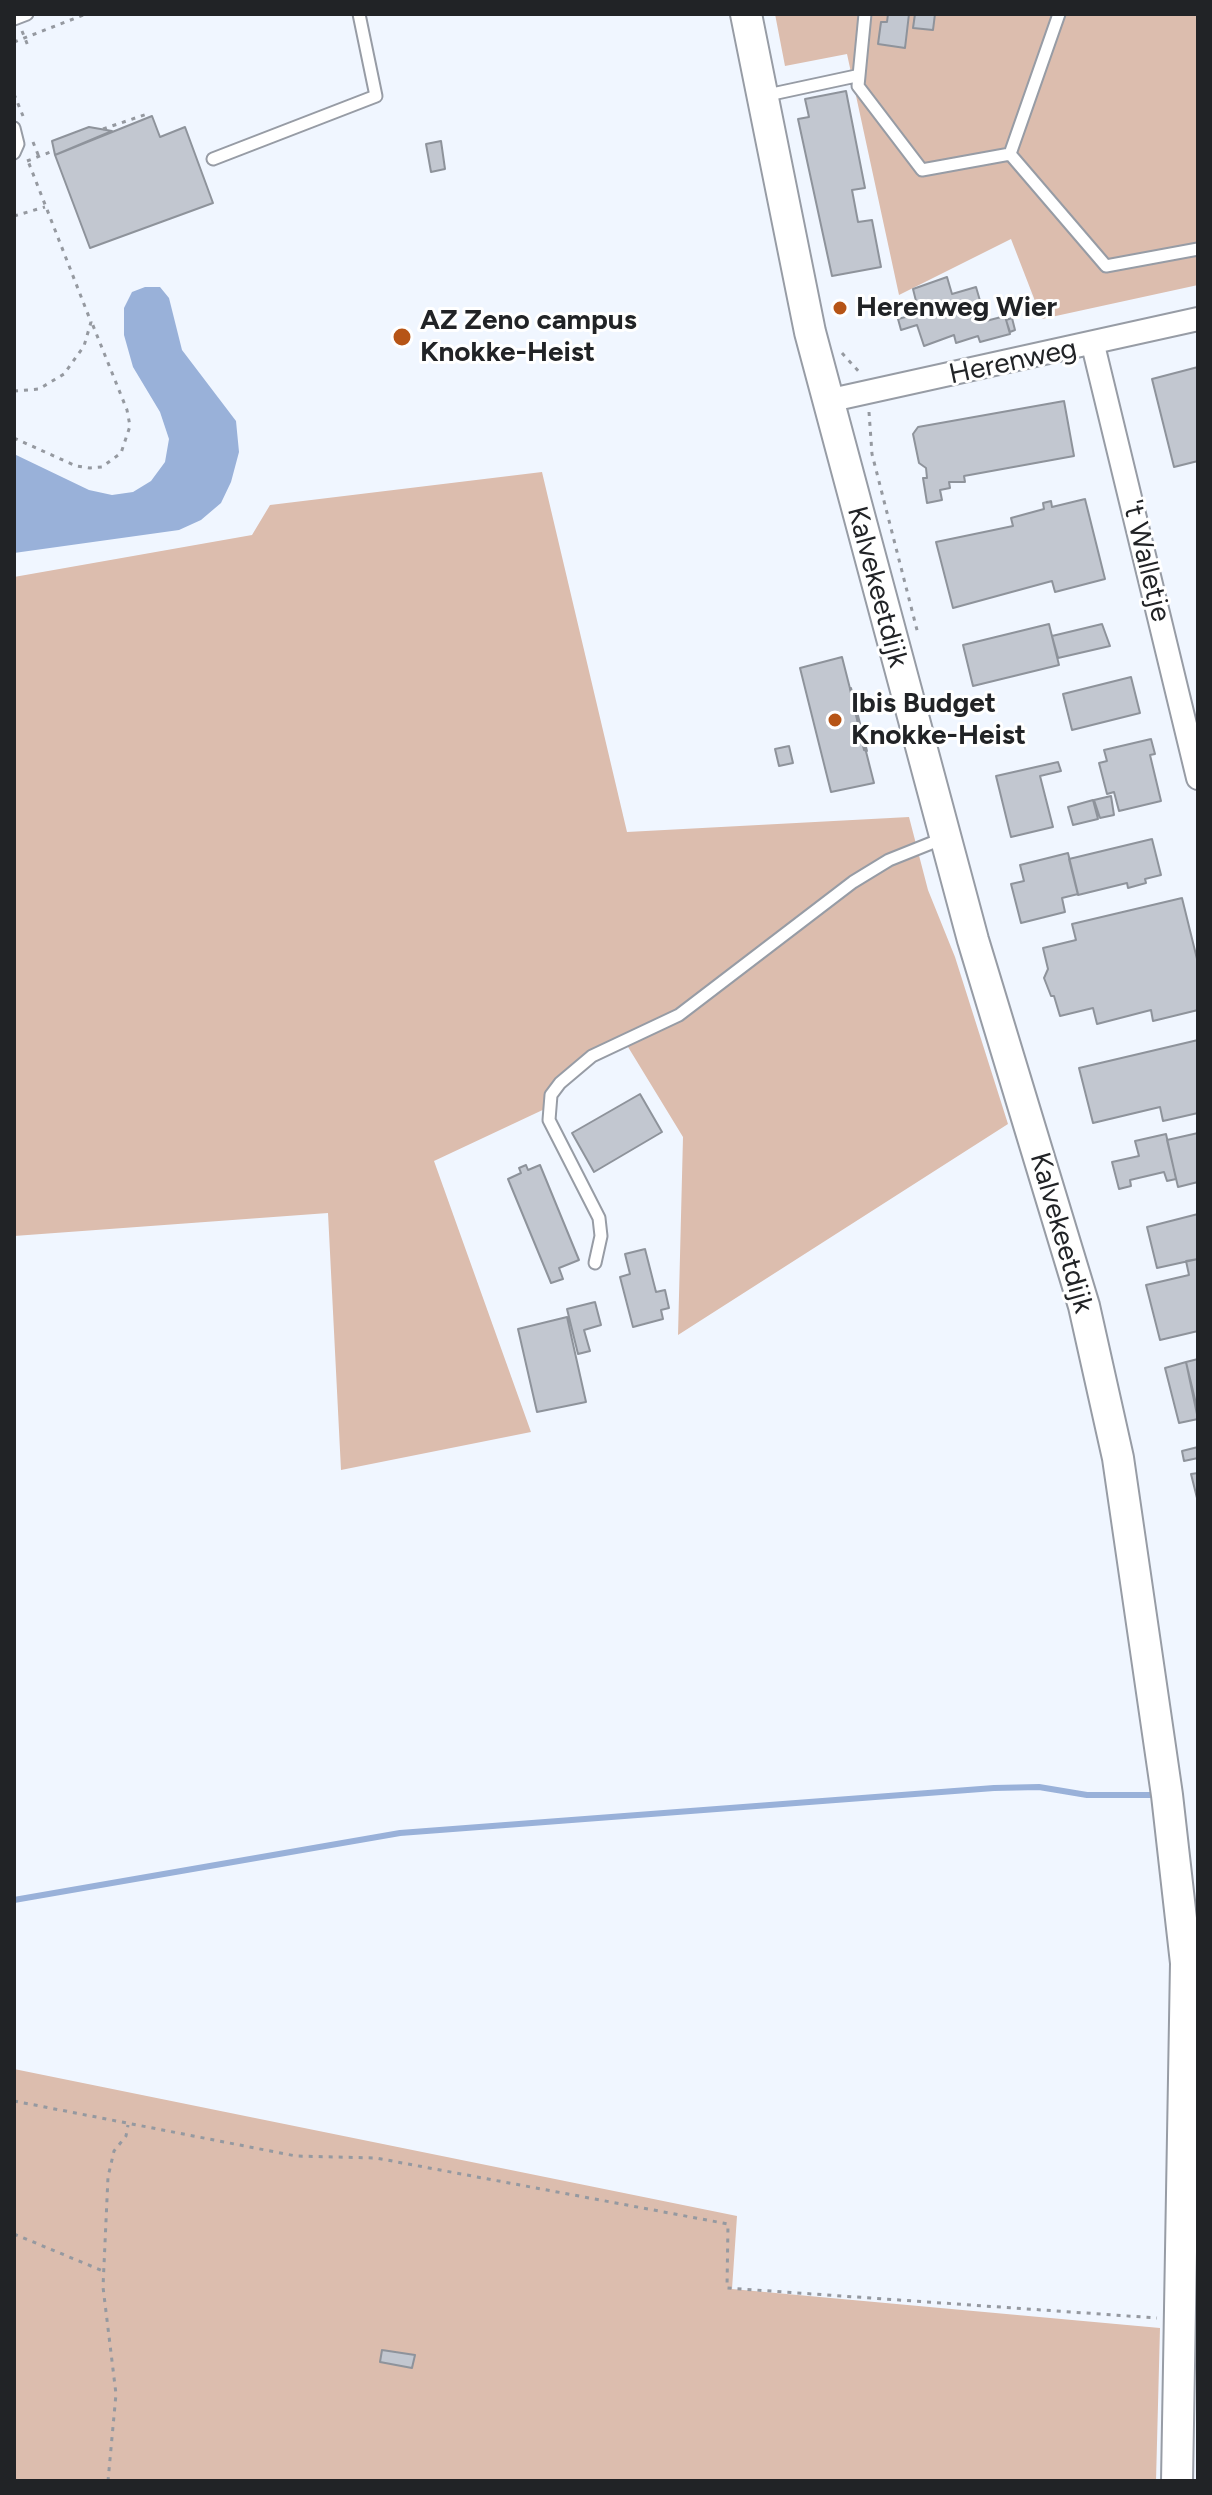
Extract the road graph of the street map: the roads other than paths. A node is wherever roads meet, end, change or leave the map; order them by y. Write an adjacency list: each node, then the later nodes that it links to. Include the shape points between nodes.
1 (27, 14): 6 (lane)
2 (359, 14): 12 (lane, via 376,96)
3 (746, 14): 8 (street, Kalvekeetdijk)
4 (865, 14): 7 (lane)
5 (1059, 14): 11 (lane)
6 (14, 19)
7 (856, 76): 8 (lane); 11 (lane, via 858,86 922,170)
8 (762, 96): 16 (street, Kalvekeetdijk)
9 (14, 128): 10 (lane)
10 (14, 153)
11 (1010, 154): 13 (lane, via 1106,266)
12 (213, 159)
13 (1198, 249)
14 (1198, 319): 15 (street, Herenweg)
15 (1093, 345): 16 (street, Herenweg); 17 (street, 't Walletje)
16 (827, 401): 18 (street, Kalvekeetdijk)
17 (1198, 778)
18 (945, 837): 19 (lane, via 853,882 679,1015 592,1056 560,1083 551,1095 549,1120 599,1218); 20 (street, Kalvekeetdijk, via 1084,1306 1126,1502 1186,1963)
19 (595, 1263)
20 (1177, 2481)

